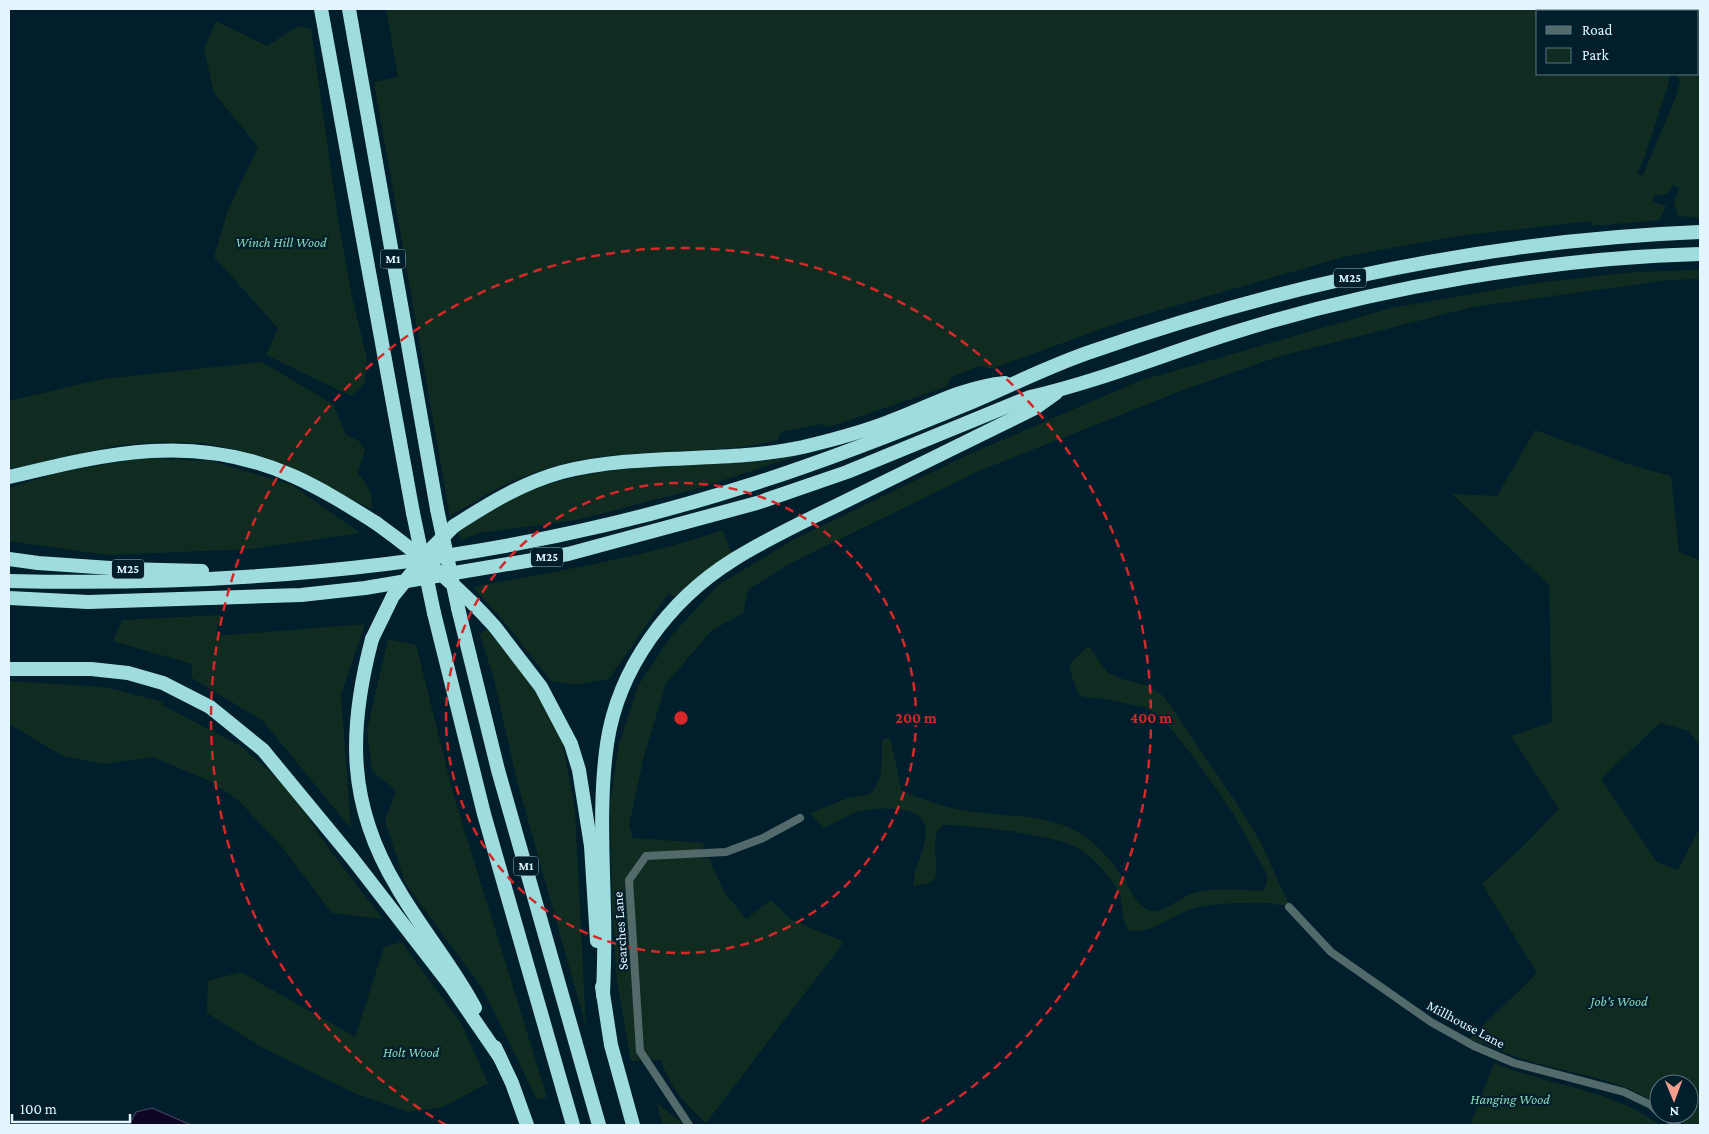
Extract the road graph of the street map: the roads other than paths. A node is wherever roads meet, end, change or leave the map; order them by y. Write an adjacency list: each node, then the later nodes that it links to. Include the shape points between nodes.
1 (321, 9): 19 (highway, M1, bridge, via 434,613 484,814)
2 (349, 9): 20 (highway, M1, bridge, via 437,509 458,608 498,770)
3 (1700, 232): 5 (highway, M25, via 1564,243 1352,277 1265,297 1182,322 1090,352)
4 (1700, 254): 6 (highway, M25, via 1567,264 1372,296 1236,332)
5 (1013, 382): 9 (highway, M25, via 900,432 823,461 652,513 454,555); 16 (highway, bridge, via 982,385 879,426 804,447 733,457 616,462 561,472 504,494 454,526 394,596 372,639 360,685 355,742 357,782 379,852 396,887 464,988)
6 (1061, 390): 11 (highway, M25, via 1030,397 847,472 757,504 568,554 365,588 301,595 88,602); 15 (highway, via 1035,408 733,560 676,606 652,634 616,706 607,743 602,817)
7 (9, 477): 15 (highway, bridge, via 117,453 198,450 245,459 293,476 324,492 376,523 437,570 495,627 541,687 571,744 591,846)
8 (9, 559): 9 (highway, M25, via 125,569 198,571)
9 (247, 578): 10 (highway, M25, via 111,583)
10 (9, 581)
11 (9, 598)
12 (9, 669): 16 (highway, via 91,669 128,674 163,684 210,707 263,750 352,858 451,986)
13 (800, 818): 22 (street, Searches Lane, via 763,838 726,852 646,856 629,880 640,1052)
14 (1289, 907): 17 (street, Millhouse Lane, via 1331,952 1431,1022 1467,1042 1514,1063 1624,1092)
15 (603, 996): 21 (highway, via 611,1045)
16 (500, 1056): 18 (highway)
17 (1649, 1105)
18 (527, 1125)
19 (572, 1125)
20 (599, 1125)
21 (633, 1125)
22 (689, 1125)

